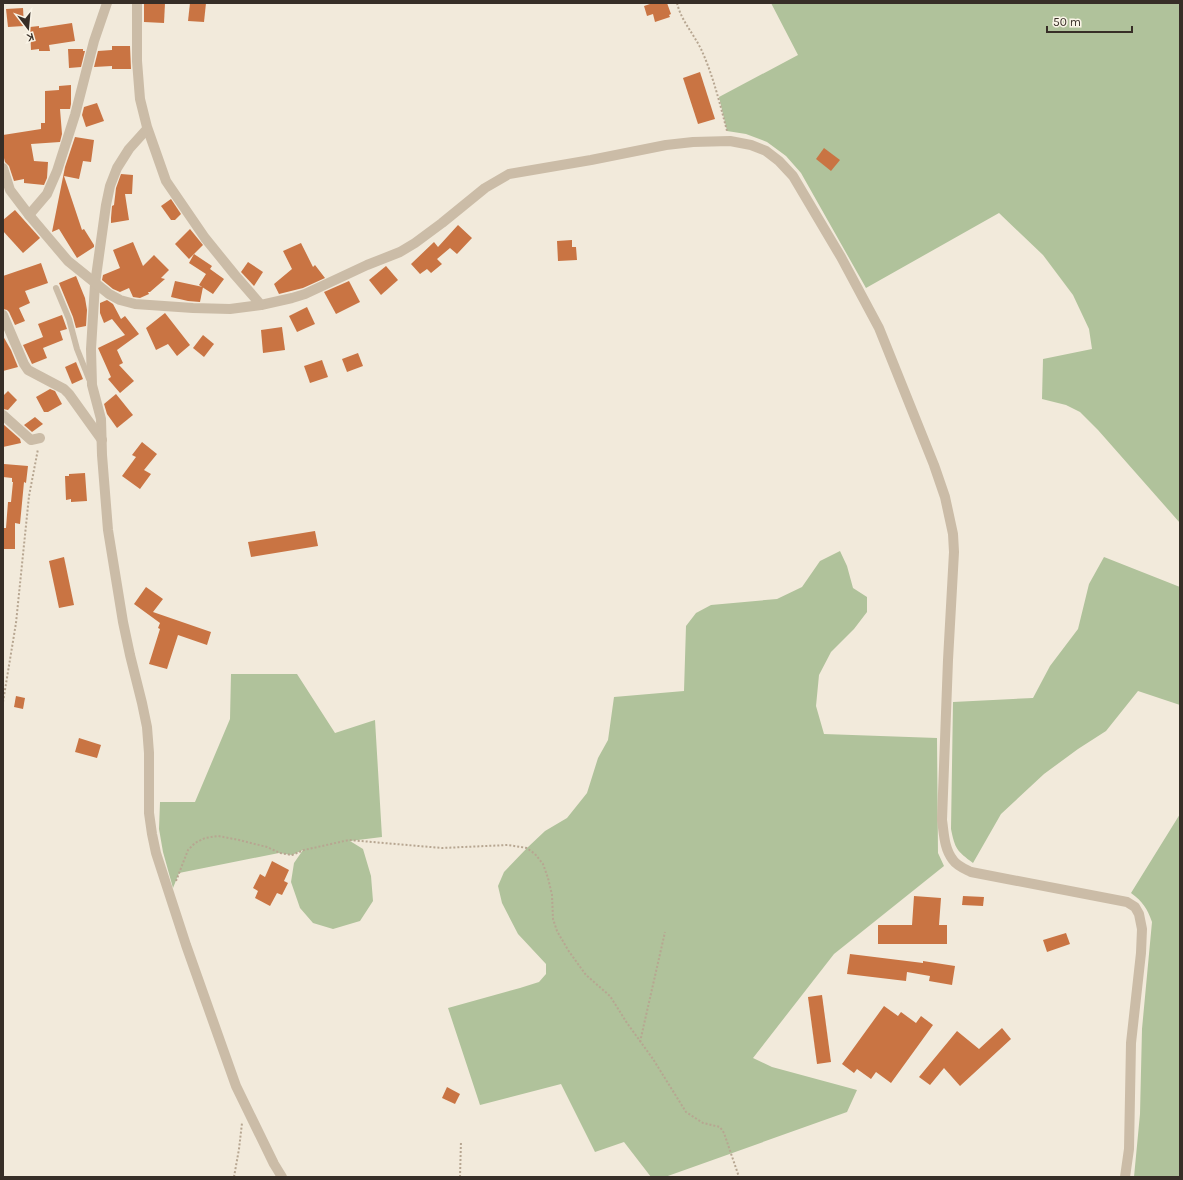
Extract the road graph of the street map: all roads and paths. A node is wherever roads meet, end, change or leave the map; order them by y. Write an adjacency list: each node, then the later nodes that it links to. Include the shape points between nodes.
1 (107, 3): 7 (street, via 57,171 47,194)
2 (137, 3): 4 (street, via 136,61 140,99)
3 (677, 3): 5 (path, via 685,24 708,66)
4 (147, 129): 8 (street, via 129,149 110,186); 10 (street, via 166,181 204,238)
5 (730, 142): 10 (street, via 666,145 509,174 400,252 305,294); 27 (street, via 751,145 766,151 780,161 793,176 879,328 945,497 954,552 942,820 948,851 962,868 972,872 1127,902 1135,907 1139,914 1142,929 1141,953 1131,1043)
6 (3, 168): 7 (street, via 10,190)
7 (29, 215): 8 (street, via 68,261)
8 (96, 284): 10 (street, via 120,300 135,304 230,309); 13 (street, via 91,349)
9 (56, 288): 13 (lane)
10 (261, 304)
11 (3, 315): 12 (street)
12 (5, 327): 16 (street, via 28,370 64,389)
13 (92, 385): 16 (street, via 101,419)
14 (3, 415): 15 (street, via 31,440)
15 (40, 438): 17 (path, via 29,496 16,623)
16 (102, 440): 18 (street, via 108,530 124,629 147,727 152,834)
17 (3, 702)
18 (170, 896): 20 (path, via 188,850 205,838 218,836 292,855 349,840 442,848 508,845 527,848 543,864 552,895 553,919 568,950 586,975 610,996); 21 (street, via 228,1066)
19 (665, 932): 20 (path)
20 (640, 1042): 26 (path, via 686,1112 703,1123 720,1127)
21 (244, 1104): 23 (path); 24 (street)
22 (461, 1141): 25 (path)
23 (234, 1177)
24 (282, 1177)
25 (460, 1177)
26 (740, 1177)
27 (1125, 1177)

